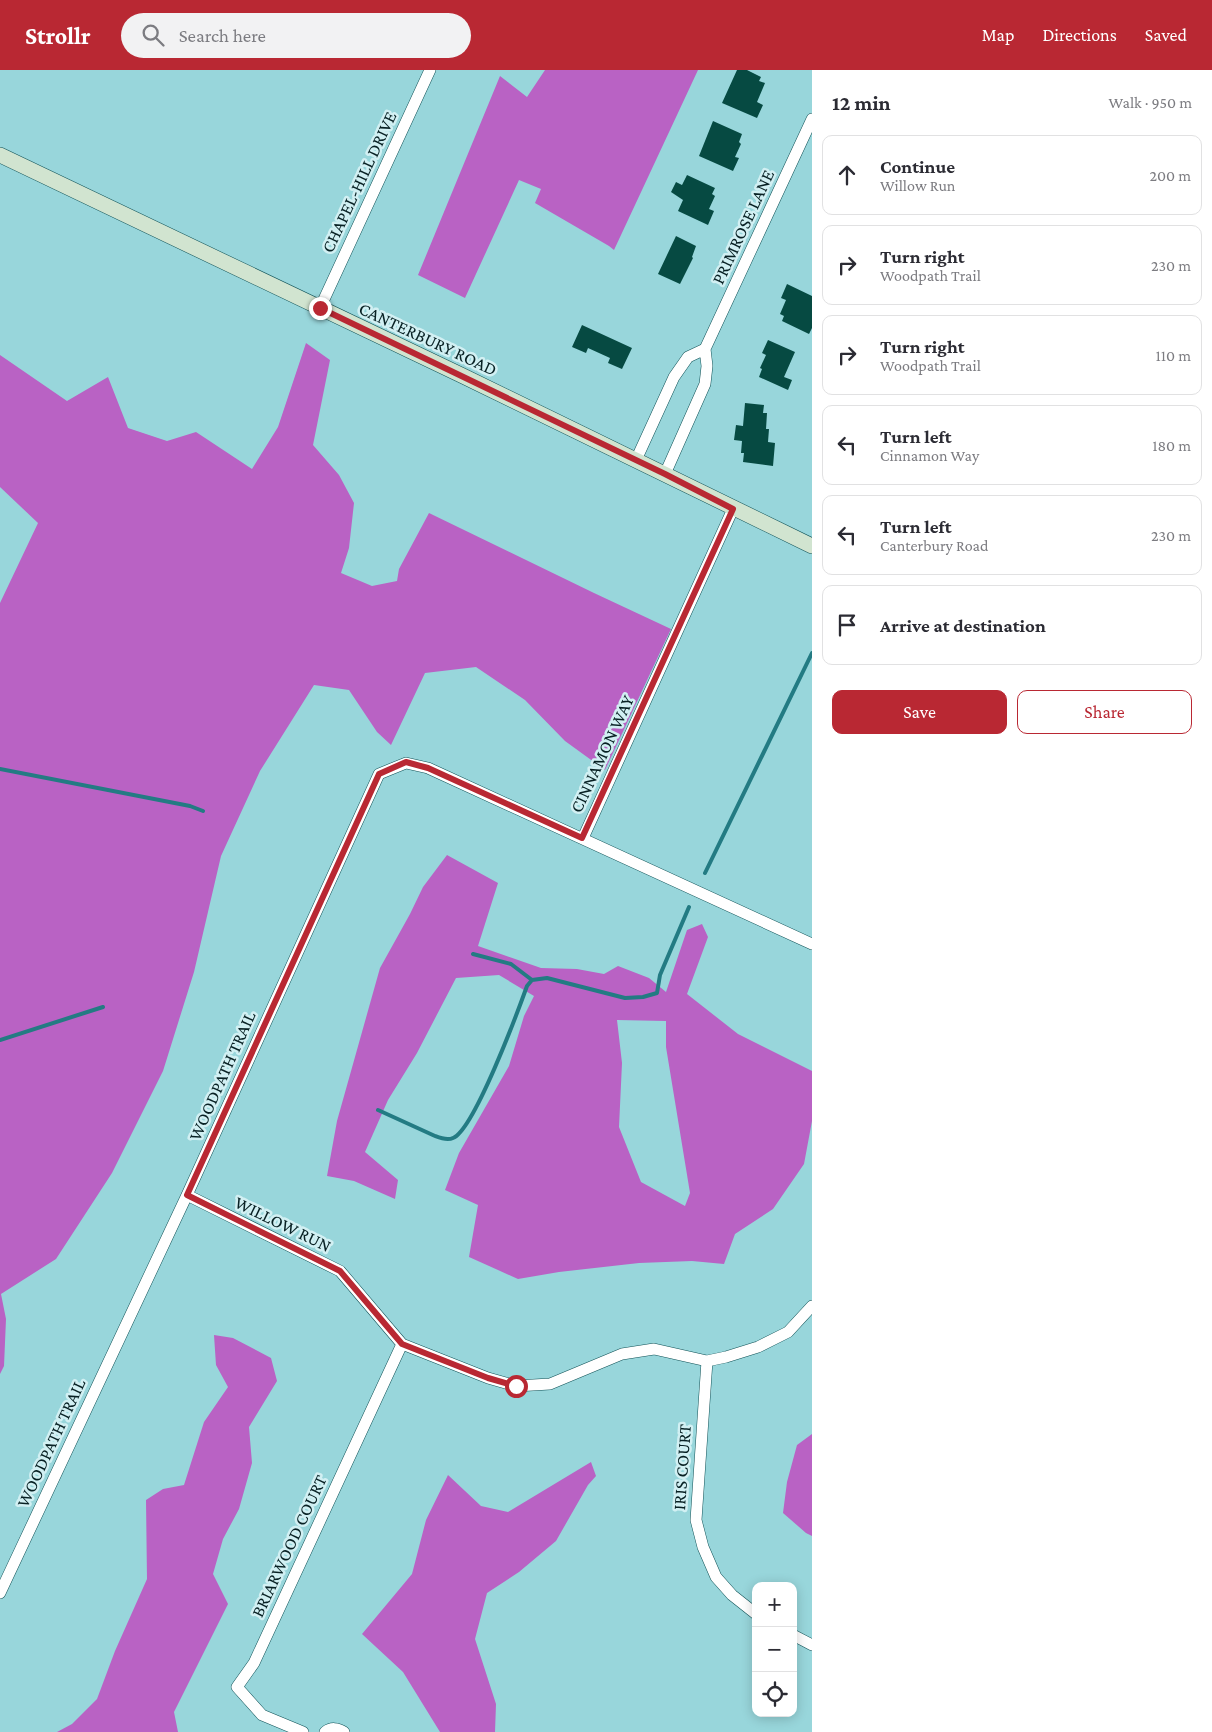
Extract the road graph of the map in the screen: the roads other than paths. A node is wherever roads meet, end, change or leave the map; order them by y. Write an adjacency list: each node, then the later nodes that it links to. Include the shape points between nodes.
1 (430, 70): 4 (street, CHAPEL-HILL DRIVE)
2 (812, 119): 5 (street, PRIMROSE LANE)
3 (0, 155): 4 (street, CANTERBURY ROAD)
4 (320, 308): 6 (street, CANTERBURY ROAD)
5 (705, 349): 6 (street, via 688,357 674,377); 7 (street, PRIMROSE LANE, via 705,384)
6 (636, 460): 7 (street, CANTERBURY ROAD)
7 (665, 474): 8 (street, CANTERBURY ROAD)
8 (733, 509): 9 (street, CANTERBURY ROAD); 10 (street, CINNAMON WAY)
9 (812, 546)
10 (582, 838): 11 (street, CINNAMON WAY); 12 (street, WOODPATH TRAIL, via 428,768 406,762 379,774)
11 (812, 944)
12 (187, 1195): 14 (street, WILLOW RUN, via 340,1271); 16 (street, WOODPATH TRAIL)
13 (812, 1306): 15 (street, WILLOW RUN, via 788,1332 758,1347)
14 (402, 1344): 15 (street, WILLOW RUN, via 516,1386 550,1384 622,1354 654,1349); 20 (street, BRIARWOOD COURT, via 254,1663 237,1687 262,1715)
15 (707, 1361): 17 (street, IRIS COURT, via 696,1520 716,1577)
16 (0, 1593)
17 (752, 1611)
18 (797, 1637): 19 (street)
19 (812, 1645)
20 (303, 1732)
21 (325, 1732): 22 (street, via 331,1729)
22 (344, 1732)

